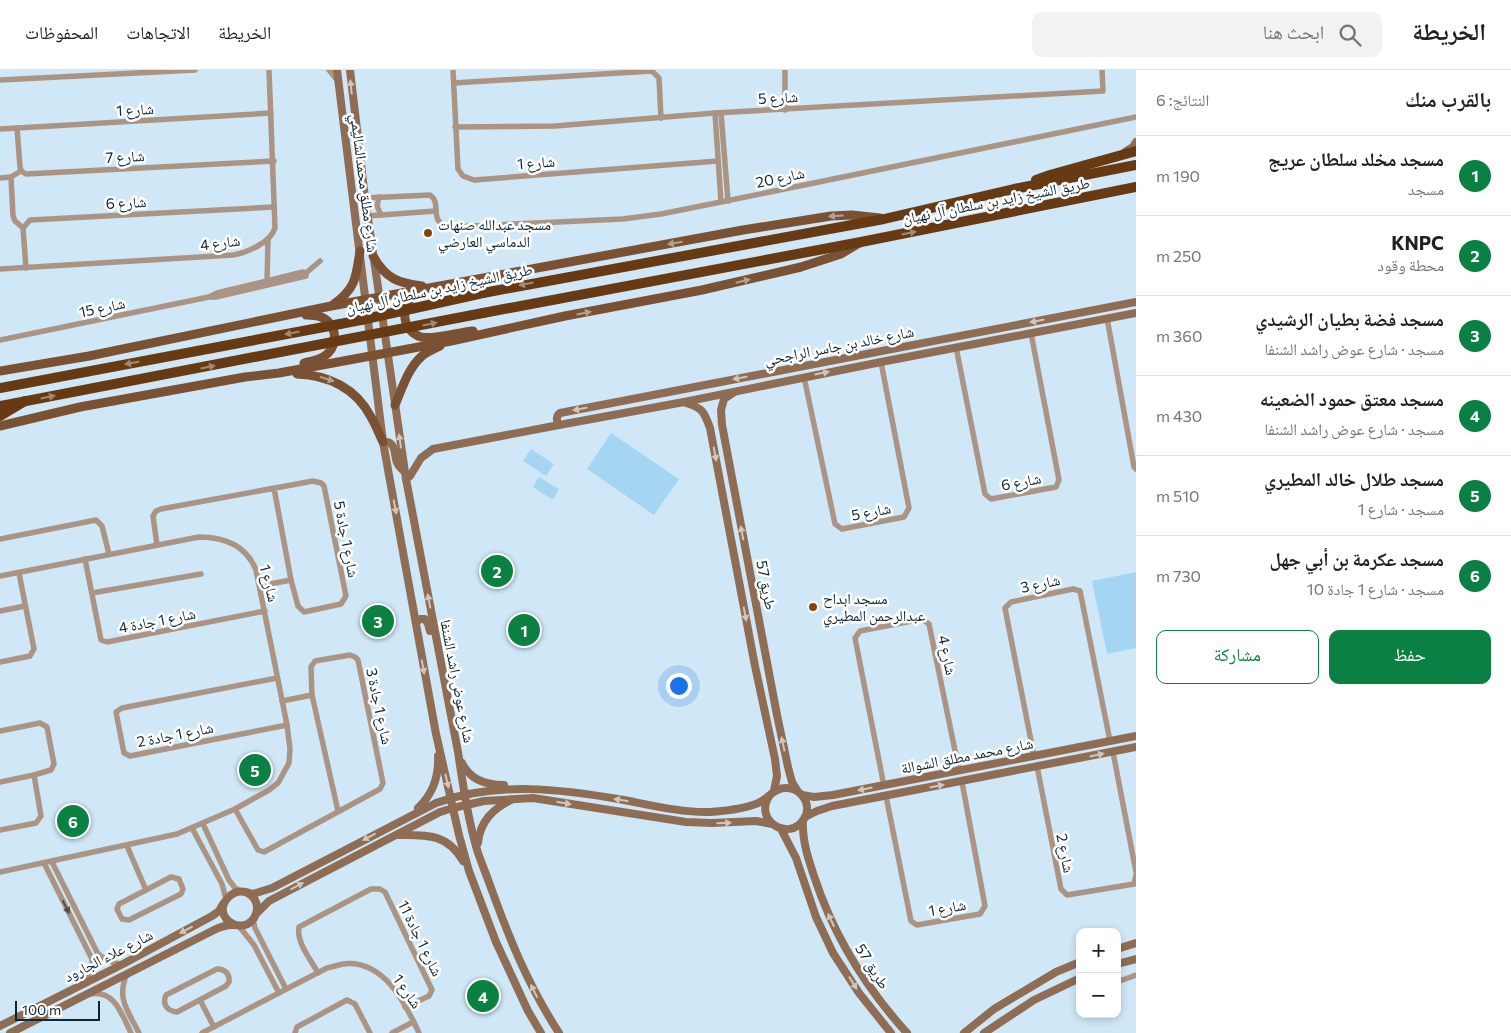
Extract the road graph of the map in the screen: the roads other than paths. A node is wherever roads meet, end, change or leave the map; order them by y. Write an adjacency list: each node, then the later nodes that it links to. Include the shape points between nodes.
1 (192, 70): 2 (street); 10 (street)
2 (195, 70)
3 (269, 70): 14 (street)
4 (329, 70): 11 (street)
5 (337, 70): 11 (street, شارع مطلق محمدالشاليمي)
6 (350, 70): 22 (street, شارع مطلق محمدالشاليمي, one-way to 6)
7 (453, 70): 12 (street, شارع 1)
8 (785, 70): 13 (street)
9 (1102, 70): 13 (street, شارع 5, via 1103,91)
10 (0, 80)
11 (338, 81): 21 (street, شارع مطلق محمدالشاليمي)
12 (454, 83): 17 (street, via 652,71 659,78); 18 (street, شارع 1)
13 (785, 110): 15 (street, شارع 5)
14 (271, 113): 19 (street, شارع 1); 26 (street)
15 (718, 113): 17 (street, شارع 5); 27 (street); 36 (street)
16 (1136, 117): 36 (street, شارع 20)
17 (661, 118): 18 (street, شارع 5, via 555,126)
18 (455, 127): 27 (street, شارع 1, via 458,169 463,176 474,180)
19 (17, 128): 20 (street, شارع 1); 29 (street)
20 (0, 129)
21 (346, 140): 22 (street, via 349,143); 46 (street, شارع مطلق محمدالشاليمي)
22 (357, 140): 35 (street, شارع مطلق محمدالشاليمي)
23 (1136, 142): 25 (street)
24 (1136, 151): 25 (highway)
25 (1123, 154): 33 (highway, via 1050,174)
26 (274, 161): 29 (street, شارع 7, via 26,174); 38 (street)
27 (718, 161): 37 (street)
28 (1136, 165): 33 (highway, طريق الشيخ زايد بن سلطان آل نهيان)
29 (21, 171): 30 (street)
30 (11, 177): 31 (street); 43 (street, via 13,216)
31 (0, 178)
32 (1136, 187): 45 (highway, طريق الشيخ زايد بن سلطان آل نهيان, one-way to 32)
33 (1014, 189): 42 (highway, طريق الشيخ زايد بن سلطان آل نهيان)
34 (379, 197): 35 (street, شارع 20); 39 (street, شارع 20, via 430,195); 40 (street, via 377,206)
35 (365, 198): 41 (street, شارع مطلق محمدالشاليمي)
36 (728, 201): 37 (street, شارع 20)
37 (721, 202): 39 (street, شارع 20, via 623,219 453,227 440,223)
38 (274, 207): 43 (street, شارع 6, via 30,220); 44 (street, via 275,228)
39 (436, 211): 40 (street)
40 (381, 215): 41 (street)
41 (367, 216): 47 (street, شارع مطلق محمدالشاليمي)
42 (884, 218): 49 (main road, طريق الشيخ زايد بن سلطان آل نهيان, one-way to 49, via 831,216); 82 (highway, طريق الشيخ زايد بن سلطان آل نهيان, one-way to 82, bridge)
43 (23, 228): 50 (street)
44 (268, 239): 50 (street, شارع 4, via 248,251 233,255); 53 (street)
45 (861, 242): 62 (main road, طريق الشيخ زايد بن سلطان آل نهيان, one-way to 45, via 783,272 841,254); 85 (highway, طريق الشيخ زايد بن سلطان آل نهيان, one-way to 45, bridge)
46 (360, 251): 57 (street, شارع مطلق محمدالشاليمي); 59 (main road, via 350,290)
47 (373, 256): 54 (main road, via 389,277 401,283); 56 (street, شارع مطلق محمدالشاليمي)
48 (320, 261): 52 (street)
49 (550, 265): 54 (main road, طريق الشيخ زايد بن سلطان آل نهيان); 62 (main road, via 419,292 406,305 405,319 410,330 427,338)
50 (26, 268): 51 (street, شارع 4)
51 (0, 269)
52 (306, 273): 53 (street, شارع 15); 55 (street, شارع 15, via 304,277)
53 (268, 282): 55 (street, شارع 15)
54 (430, 287): 56 (main road, طريق الشيخ زايد بن سلطان آل نهيان)
55 (209, 297): 71 (street, شارع 15)
56 (379, 297): 57 (main road, طريق الشيخ زايد بن سلطان آل نهيان); 64 (street, شارع مطلق محمدالشاليمي)
57 (366, 299): 59 (main road, طريق الشيخ زايد بن سلطان آل نهيان); 66 (street, شارع مطلق محمدالشاليمي)
58 (1136, 302): 61 (street, شارع خالد بن جاسر الراجحي)
59 (332, 306): 68 (main road, طريق الشيخ زايد بن سلطان آل نهيان)
60 (1136, 312): 65 (street, شارع خالد بن جاسر الراجحي)
61 (1077, 313): 63 (street, شارع خالد بن جاسر الراجحي); 67 (street, via 1074,318)
62 (565, 316): 72 (main road, طريق الشيخ زايد بن سلطان آل نهيان)
63 (1059, 317): 69 (street); 90 (street, شارع خالد بن جاسر الراجحي, one-way to 90, via 560,413)
64 (382, 318): 74 (street, شارع عوض راشد الشنفا)
65 (1107, 318): 67 (street, شارع خالد بن جاسر الراجحي); 95 (street)
66 (369, 322): 75 (street, شارع عوض راشد الشنفا)
67 (1078, 324): 69 (street, شارع خالد بن جاسر الراجحي)
68 (232, 326): 77 (main road, طريق الشيخ زايد بن سلطان آل نهيان); 79 (main road, via 312,315 327,320 334,330 332,350 324,357)
69 (1061, 327): 70 (street, شارع خالد بن جاسر الراجحي)
70 (1031, 333): 73 (street, شارع خالد بن جاسر الراجحي); 73 (street, شارع 6, via 1059,480 1056,487 991,499 985,494)
71 (0, 340)
72 (451, 341): 74 (main road, طريق الشيخ زايد بن سلطان آل نهيان); 88 (main road, via 423,354 416,362)
73 (956, 347): 76 (street, شارع خالد بن جاسر الراجحي)
74 (387, 353): 75 (main road, طريق الشيخ زايد بن سلطان آل نهيان); 88 (street, شارع عوض راشد الشنفا)
75 (373, 356): 78 (main road, طريق الشيخ زايد بن سلطان آل نهيان); 94 (street, شارع عوض راشد الشنفا)
76 (881, 362): 80 (street, شارع خالد بن جاسر الراجحي, one-way to 76); 80 (street, شارع 5, via 909,508 904,517 842,529 835,524)
77 (0, 371)
78 (279, 373): 79 (main road, طريق الشيخ زايد بن سلطان آل نهيان); 94 (main road, one-way to 94, via 322,377 345,387 371,416)
79 (246, 377): 92 (main road, طريق الشيخ زايد بن سلطان آل نهيان, via 80,407)
80 (804, 377): 84 (street, شارع خالد بن جاسر الراجحي)
81 (0, 383): 82 (highway, bridge)
82 (13, 386): 83 (highway, طريق الشيخ زايد بن سلطان آل نهيان, bridge)
83 (0, 388)
84 (737, 391): 86 (street, شارع خالد بن جاسر الراجحي); 91 (street, طريق 57, via 724,399)
85 (25, 401): 87 (highway, طريق الشيخ زايد بن سلطان آل نهيان, bridge); 89 (highway)
86 (684, 402): 90 (street, شارع خالد بن جاسر الراجحي); 93 (street, طريق 57, via 697,406)
87 (0, 406)
88 (395, 406): 96 (street, شارع عوض راشد الشنفا, one-way to 88)
89 (0, 416)
90 (559, 425): 96 (street, شارع خالد بن جاسر الراجحي, via 433,450 421,458 410,476)
91 (722, 425): 93 (street, via 714,423); 117 (street, طريق 57, one-way to 91)
92 (0, 426)
93 (710, 428): 118 (street, طريق 57, one-way to 118)
94 (383, 442): 96 (street, via 392,444); 111 (street, شارع عوض راشد الشنفا, one-way to 111)
95 (1136, 469)
96 (405, 475): 114 (street, شارع عوض راشد الشنفا, one-way to 96)
97 (274, 488): 99 (street, شارع 1 جادة 5, via 156,511 153,516); 105 (street, شارع 1 جادة 5); 105 (street, شارع 1 جادة 5, via 313,481 324,486 346,596 341,604 304,612 298,606)
98 (0, 539): 100 (street, via 96,520 102,526)
99 (157, 545): 100 (street, شارع 1); 106 (street, شارع 1, via 199,537 225,540 247,553)
100 (109, 554): 101 (street, شارع 1)
101 (86, 559): 102 (street, شارع 1); 107 (street, شارع 1 جادة 4)
102 (18, 573): 104 (street, شارع 1); 108 (street)
103 (201, 574): 107 (street)
104 (0, 576)
105 (290, 580): 106 (street)
106 (260, 586): 110 (street, شارع 1)
107 (92, 593): 110 (street, شارع 1 جادة 4, via 101,640 107,642)
108 (25, 606): 109 (street); 112 (street, via 34,649 30,656)
109 (0, 611)
110 (264, 611): 113 (street, شارع 1)
111 (416, 622): 114 (street, via 420,618 427,621); 123 (street, شارع عوض راشد الشنفا, one-way to 123)
112 (0, 662)
113 (277, 678): 116 (street, شارع 1); 119 (street, شارع 1 جادة 2, via 122,708 116,712 124,753 130,756)
114 (446, 692): 129 (street, شارع عوض راشد الشنفا)
115 (312, 695): 116 (street); 150 (street, شارع 1 جادة 3); 150 (street, شارع 1 جادة 3, via 311,668 315,661 350,655 358,660 383,783 380,789)
116 (282, 701): 119 (street, شارع 1)
117 (777, 715): 118 (street, via 773,718); 120 (street, طريق 57)
118 (766, 716): 121 (street, طريق 57)
119 (287, 725): 149 (street, شارع 1, via 289,763 278,783)
120 (780, 727): 121 (street, via 775,725); 142 (street, طريق 57, one-way to 120, via 792,782)
121 (769, 729): 141 (street, طريق 57, via 777,776)
122 (0, 731): 136 (street, via 40,723 47,727 54,764 51,770)
123 (436, 734): 145 (street, شارع عوض راشد الشنفا, one-way to 145); 152 (street, via 438,769 434,787)
124 (1136, 736): 125 (street, شارع محمد مطلق الشوالة)
125 (1110, 741): 126 (street, شارع محمد مطلق الشوالة); 131 (street, شارع 3, via 1080,592 1073,589 1011,602 1005,608)
126 (1079, 747): 128 (street, شارع محمد مطلق الشوالة); 132 (street, via 1076,753)
127 (1136, 747): 130 (street, شارع محمد مطلق الشوالة)
128 (1058, 751): 131 (street, شارع محمد مطلق الشوالة); 133 (street, via 1065,755)
129 (458, 752): 140 (street, via 469,774 482,782); 143 (street, شارع عوض راشد الشنفا)
130 (1113, 752): 132 (street, شارع محمد مطلق الشوالة, one-way to 130); 167 (street, شارع 2)
131 (1034, 756): 135 (street, شارع محمد مطلق الشوالة)
132 (1080, 759): 133 (street, شارع محمد مطلق الشوالة)
133 (1061, 762): 134 (street, شارع محمد مطلق الشوالة)
134 (1037, 766): 138 (street, شارع محمد مطلق الشوالة); 167 (street, شارع 2, via 1061,889 1067,896 1134,884)
135 (959, 770): 139 (street, شارع محمد مطلق الشوالة); 139 (street, شارع 4, via 929,624 922,619 860,631 855,638)
136 (34, 775): 137 (street); 159 (street, via 41,816 36,823)
137 (0, 782)
138 (962, 782): 144 (street, شارع محمد مطلق الشوالة, one-way to 138); 144 (street, شارع 1, via 985,906 980,914 917,925 911,921)
139 (884, 786): 142 (street, شارع محمد مطلق الشوالة, one-way to 142, via 814,798)
140 (541, 789): 143 (street, via 499,789); 151 (street, one-way to 140)
141 (772, 793): 142 (street, via 787,788); 151 (street, via 755,804); 156 (street, via 765,810)
142 (799, 793): 154 (street, via 807,806)
143 (464, 794): 145 (street); 147 (street, شارع عوض راشد الشنفا)
144 (886, 796): 154 (street, شارع محمد مطلق الشوالة, via 832,806)
145 (451, 797): 148 (street, شارع عوض راشد الشنفا); 152 (street)
146 (515, 798): 147 (street); 153 (street, one-way to 153); 162 (street, via 497,807 485,820 479,833)
147 (467, 804): 148 (street); 162 (street, شارع عوض راشد الشنفا)
148 (453, 808): 160 (street); 165 (street, شارع عوض راشد الشنفا)
149 (234, 809): 150 (street, شارع 1 جادة 3, via 258,850 264,852); 155 (street, شارع 1)
150 (338, 811)
151 (707, 812): 153 (street, via 697,816 645,810)
152 (412, 814): 169 (street, one-way to 169, via 272,888 253,894)
153 (645, 816): 156 (street, one-way to 156, via 712,824 756,821)
154 (804, 819): 158 (street, via 793,828); 174 (street, طريق 57, one-way to 154, via 817,886 807,854)
155 (203, 824): 157 (street, شارع 1); 169 (street, via 229,880)
156 (772, 824): 158 (street)
157 (192, 828): 161 (street, شارع 1); 170 (street, via 222,884)
158 (781, 829): 176 (street, طريق 57, via 796,858 816,917)
159 (0, 830)
160 (396, 835): 165 (street, via 435,836 457,850); 171 (street, one-way to 160, via 268,902)
161 (127, 846): 163 (street, شارع 1); 168 (street)
162 (478, 853): 204 (street, شارع عوض راشد الشنفا, one-way to 162, via 521,965)
163 (52, 862): 164 (street, شارع 1); 179 (street, via 98,954 113,964)
164 (44, 863): 166 (street, شارع 1); 186 (street, one-way to 186, via 92,958 88,975)
165 (469, 871): 203 (street, شارع عوض راشد الشنفا, via 496,942 528,1011)
166 (0, 872)
167 (1136, 874)
168 (146, 890): 168 (street, via 171,877 179,879 183,889 181,894 129,920 122,919 118,906)
169 (244, 892): 170 (street, via 233,893); 171 (street, via 254,899 257,906)
170 (225, 901): 172 (street, via 225,916); 179 (street, شارع علاء الجارود, one-way to 179, via 212,916)
171 (255, 916): 172 (street, via 248,924); 187 (street, via 255,928)
172 (237, 925): 182 (street, شارع علاء الجارود, via 214,930); 188 (street, via 254,945)
173 (1136, 944): 175 (street)
174 (844, 945): 176 (street); 206 (street, طريق 57, via 879,1001)
175 (1121, 948)
176 (833, 953): 205 (street, طريق 57, one-way to 205)
177 (1136, 959): 178 (street)
178 (1121, 963)
179 (123, 964): 186 (street, شارع علاء الجارود)
180 (1076, 964): 207 (street, via 994,1009)
181 (318, 973): 187 (street, شارع 1); 191 (street, شارع 1, via 343,964 376,971 395,990); 191 (street, شارع 1 جادة 11, via 300,940 298,927 372,889 380,889 386,892 432,990 429,996)
182 (127, 974): 189 (street, شارع علاء الجارود); 197 (street, via 122,984 124,1002)
183 (1136, 975): 185 (street)
184 (1076, 980): 208 (street, via 1034,1000)
185 (1121, 981)
186 (78, 986): 193 (street, شارع علاء الجارود)
187 (286, 989): 188 (street, شارع 1)
188 (279, 993): 194 (street, شارع 1)
189 (84, 996): 195 (street, شارع علاء الجارود); 196 (street, via 96,993 111,998)
190 (200, 1000): 190 (street, via 177,1012 169,1010 164,1000 166,995 217,969 226,972 229,979 226,986); 194 (street)
191 (405, 1008): 192 (street, شارع 1)
192 (414, 1022): 201 (street); 202 (street, شارع 1)
193 (0, 1026)
194 (214, 1026): 198 (street, شارع 1)
195 (10, 1033)
196 (131, 1033)
197 (139, 1033)
198 (202, 1033)
199 (295, 1033): 200 (street, via 297,1026 347,1000 355,1004)
200 (370, 1033)
201 (392, 1033)
202 (419, 1033)
203 (542, 1033)
204 (559, 1033)
205 (891, 1033)
206 (907, 1033)
207 (964, 1033)
208 (984, 1033)

